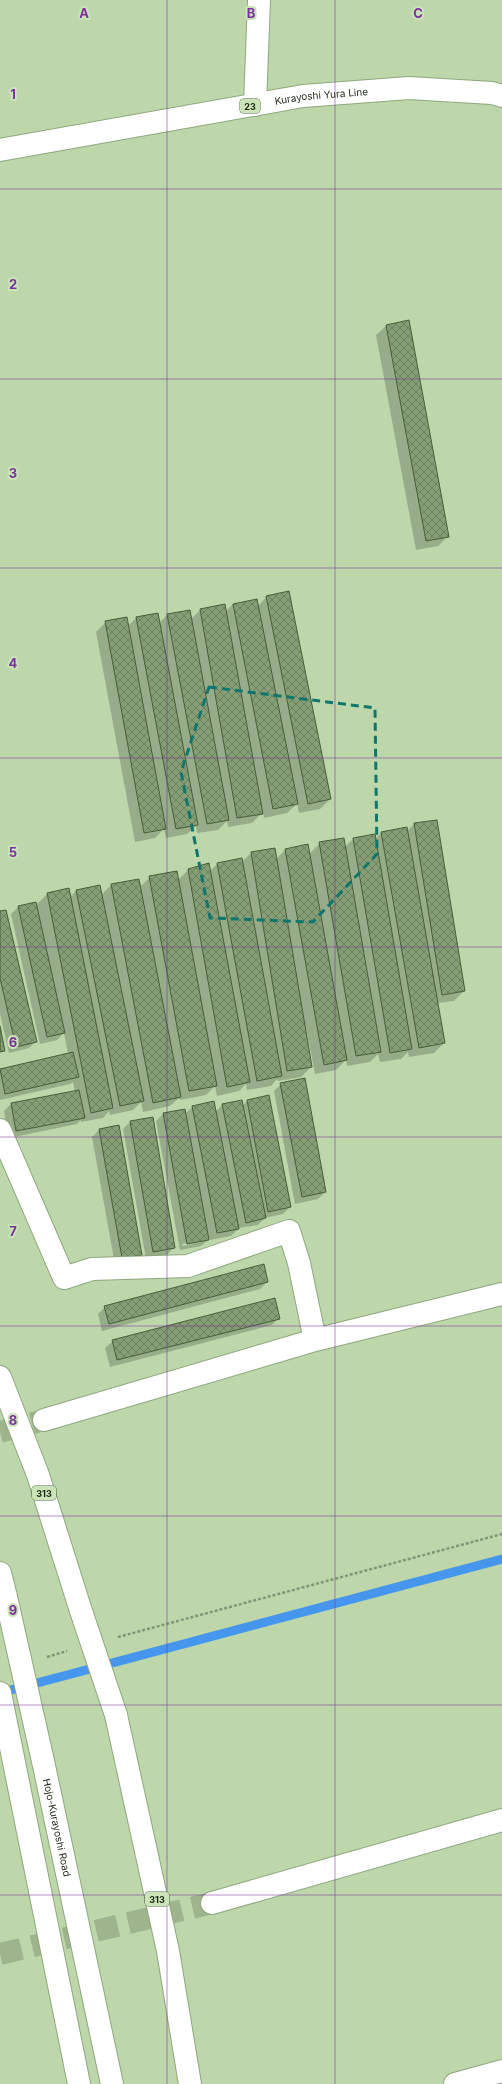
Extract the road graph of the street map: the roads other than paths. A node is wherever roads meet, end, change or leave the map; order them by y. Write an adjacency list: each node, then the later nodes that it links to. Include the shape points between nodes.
1 (259, 0): 3 (main road)
2 (502, 96): 3 (main road, Kurayoshi Yura Line / 23, via 492,93 409,88 303,96)
3 (255, 105): 4 (main road, Kurayoshi Yura Line / 23)
4 (0, 150)
5 (0, 1130): 7 (main road, via 64,1278 92,1269 188,1266 289,1231)
6 (502, 1294): 7 (main road)
7 (315, 1340): 9 (main road)
8 (0, 1377): 17 (main road, 313, bridge, via 38,1475 116,1715 168,1951)
9 (44, 1420)
10 (0, 1572): 16 (main road, Hojo-Kurayoshi Road, bridge)
11 (0, 1693): 15 (main road)
12 (502, 1820): 13 (main road)
13 (212, 1903)
14 (502, 2071): 18 (main road)
15 (79, 2084)
16 (112, 2084)
17 (190, 2084)
18 (455, 2084)

